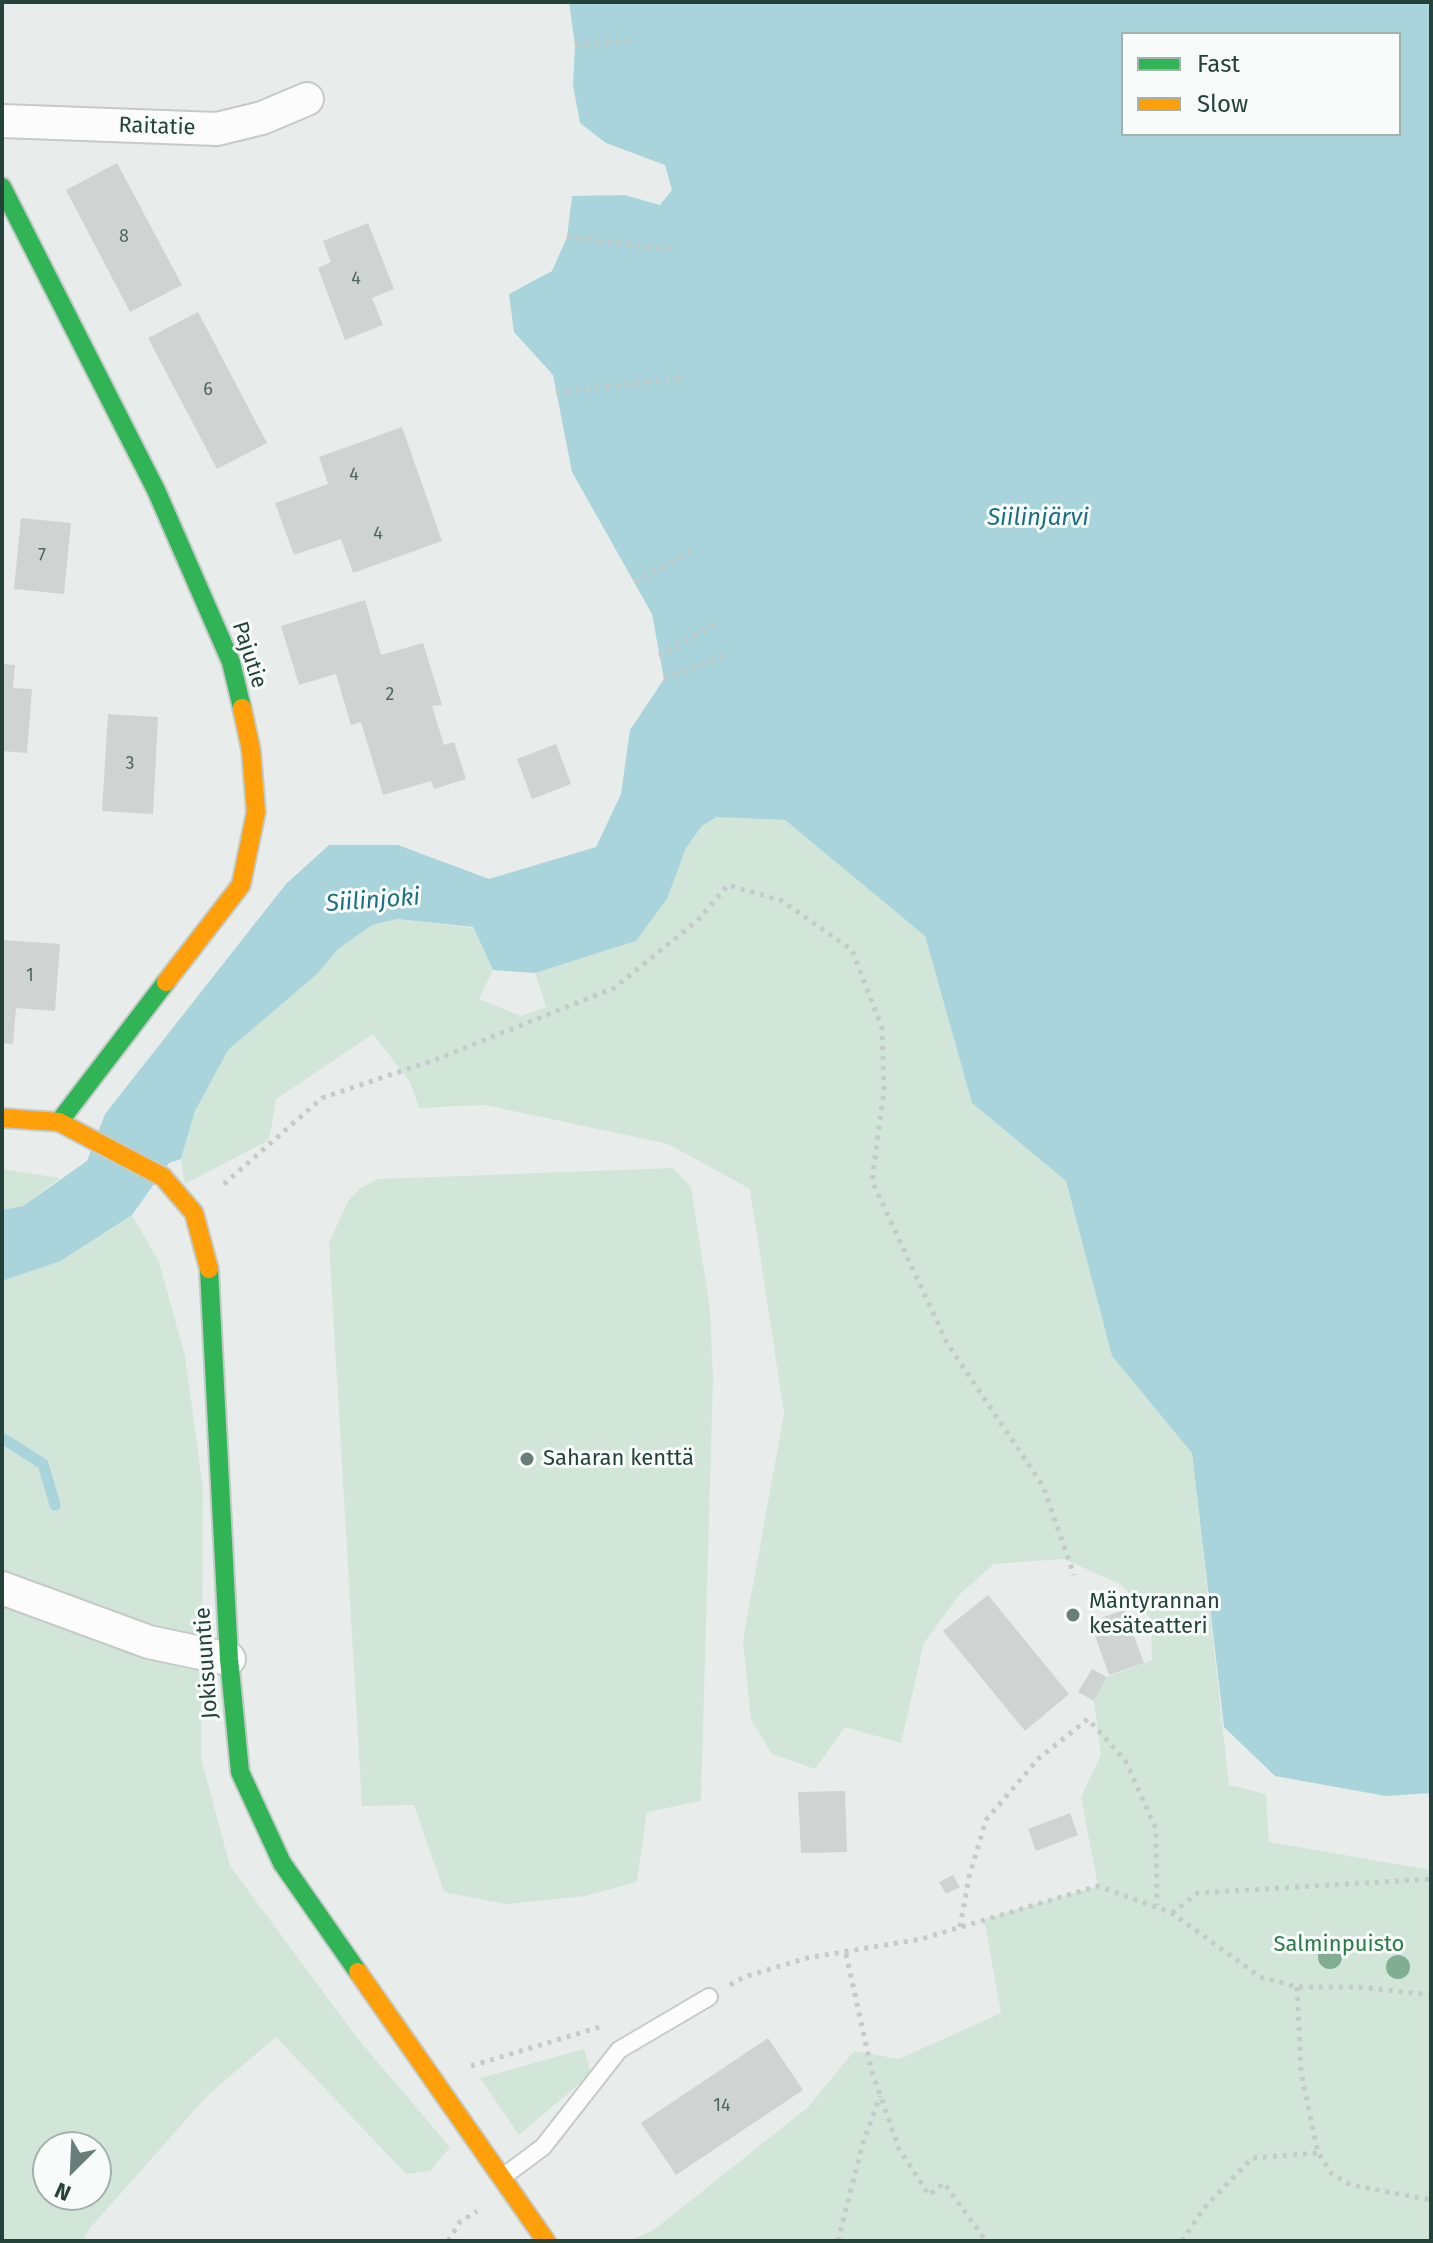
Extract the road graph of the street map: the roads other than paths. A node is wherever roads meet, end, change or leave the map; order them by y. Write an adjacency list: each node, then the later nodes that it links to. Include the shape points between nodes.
1 (307, 99): 2 (street, Raitatie, via 217,129)
2 (2, 121)
3 (2, 187): 5 (street, Pajutie, via 156,490 231,662 251,750 256,812 241,885)
4 (2, 1118): 5 (street, Jokisuuntie)
5 (59, 1122): 7 (street, Jokisuuntie, via 163,1177 194,1213 209,1269)
6 (2, 1588): 7 (street, via 149,1642)
7 (229, 1659): 9 (street, Jokisuuntie, via 240,1772 282,1863)
8 (709, 1997): 9 (lane, via 619,2050 543,2147)
9 (504, 2176): 10 (street, Jokisuuntie)
10 (546, 2241)

